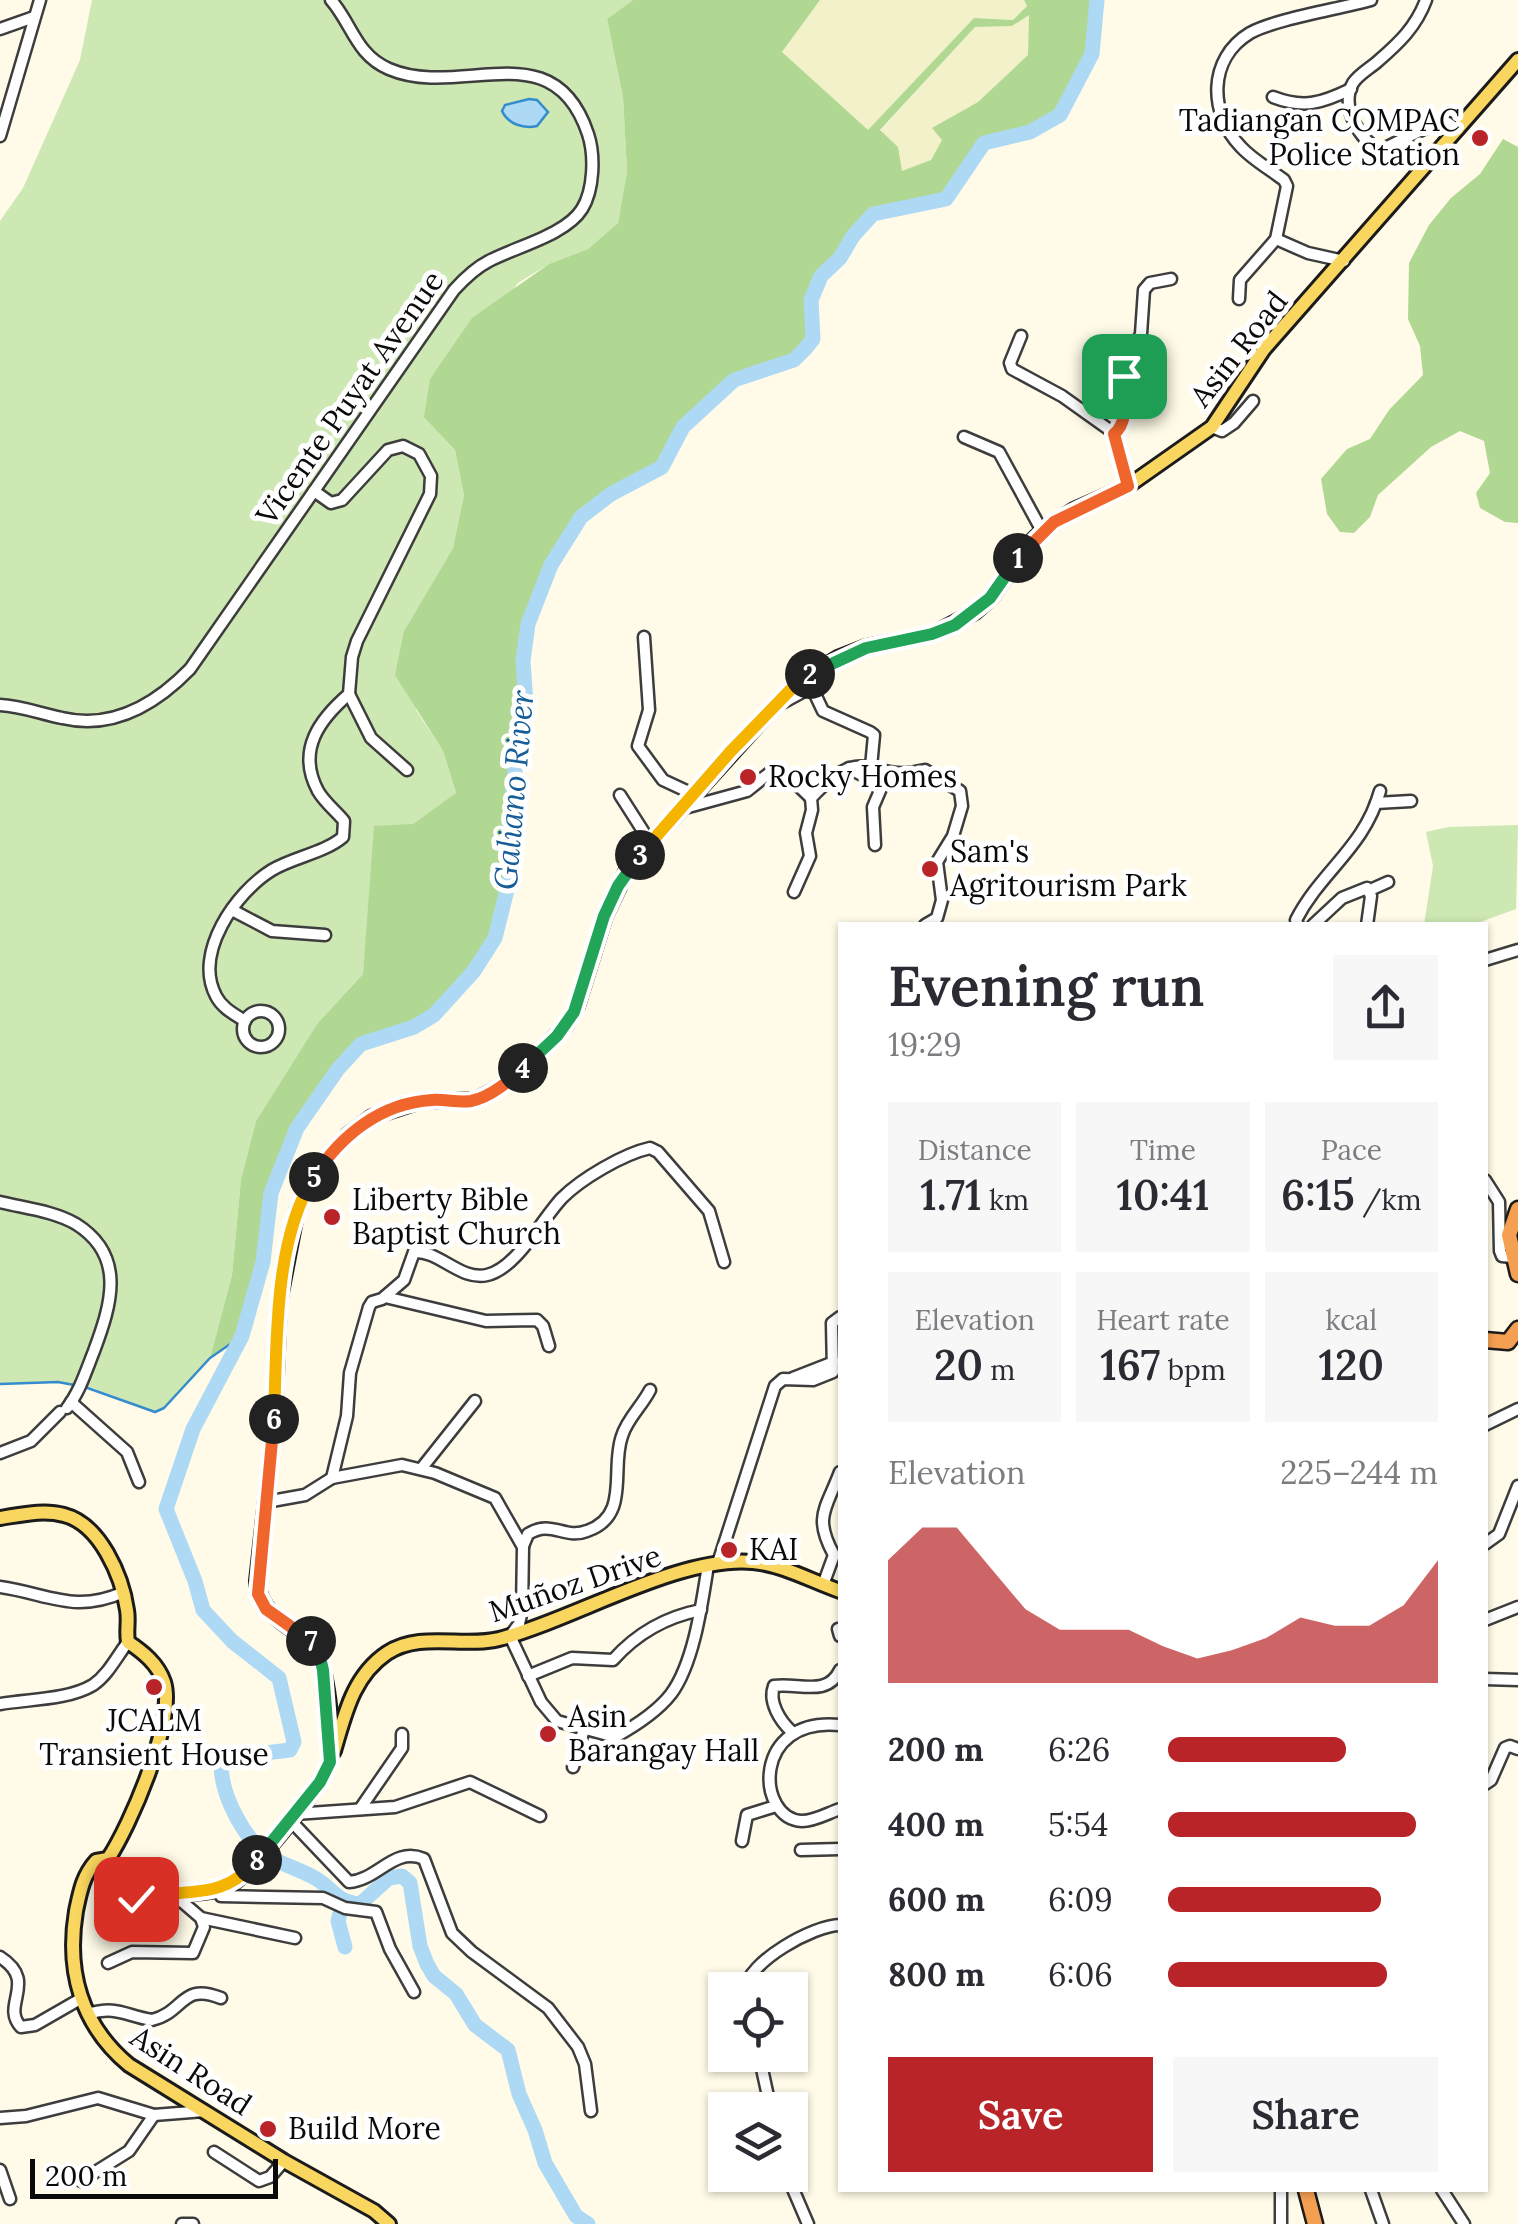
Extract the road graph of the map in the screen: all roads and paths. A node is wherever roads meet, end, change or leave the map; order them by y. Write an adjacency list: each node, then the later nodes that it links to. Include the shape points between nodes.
1 (40, 0): 5 (street)
2 (331, 0): 22 (street, Vicente Puyat Avenue, via 366,53 395,72 522,74 554,84 580,113 592,161 581,212 470,273)
3 (1370, 0): 12 (street, via 1250,34 1220,70 1216,95 1228,130 1287,186)
4 (1426, 0): 8 (street, via 1406,36)
5 (34, 17): 6 (street); 11 (street)
6 (0, 29)
7 (1516, 64): 10 (main road, Asin Road)
8 (1351, 89): 9 (street, via 1316,104); 10 (street, via 1354,123 1374,148 1386,150 1438,122)
9 (1273, 98)
10 (1458, 130): 13 (main road, Asin Road)
11 (0, 136)
12 (1276, 239): 13 (street); 15 (street, via 1240,280)
13 (1344, 260): 18 (main road, Asin Road, via 1264,349)
14 (1171, 279): 19 (street, via 1144,290 1141,334 1125,368 1124,420)
15 (1239, 299)
16 (1022, 336): 19 (street, via 1012,369)
17 (1253, 401): 18 (street, via 1230,427)
18 (1212, 427): 21 (main road, Asin Road)
19 (1114, 434): 21 (street)
20 (964, 438): 23 (street, via 999,452)
21 (1128, 486): 23 (main road, Asin Road)
22 (314, 491): 25 (street, via 331,502 342,500 396,446 418,454 431,476 428,503 357,641); 26 (street, Vicente Puyat Avenue, via 190,669 154,700 103,721)
23 (1042, 531): 27 (main road, Asin Road, via 976,612 932,634 838,658 798,682)
24 (644, 637): 31 (street, via 648,716 638,746 664,780)
25 (350, 694): 30 (street, via 370,738); 41 (street, via 319,724 310,764 318,791 344,822 343,837 269,872)
26 (0, 705)
27 (773, 708): 29 (street, via 814,692 823,711 874,735); 31 (main road, Asin Road)
28 (848, 767): 29 (street); 33 (street); 37 (street, via 882,786 873,806)
29 (871, 767): 42 (street, via 906,776 925,770 962,794 953,836 937,862 940,910)
30 (407, 770)
31 (693, 794): 35 (main road, Asin Road)
32 (620, 795): 36 (street)
33 (811, 798): 35 (street, via 773,770 747,791); 40 (street, via 810,856)
34 (1411, 802): 43 (street, via 1378,797 1361,837 1311,892)
35 (680, 809): 36 (main road, Asin Road)
36 (650, 842): 72 (main road, Asin Road, via 604,916 577,1006 548,1044 484,1096 420,1101 372,1117 310,1182 297,1210 279,1304)
37 (876, 845)
38 (1388, 882): 39 (street)
39 (1370, 890): 44 (street, via 1342,898); 45 (street)
40 (794, 892)
41 (232, 910): 46 (street, via 272,931); 49 (street, via 209,971 214,994)
42 (934, 922)
43 (1297, 922)
44 (1316, 922)
45 (1367, 922)
46 (325, 935)
47 (1518, 950): 48 (street)
48 (1488, 959)
49 (245, 1021)
50 (1488, 1185): 53 (street, via 1498,1202 1500,1252)
51 (0, 1202): 63 (street, via 76,1224 110,1270 111,1300)
52 (1518, 1209): 53 (highway, via 1510,1224)
53 (1512, 1258): 55 (highway)
54 (724, 1262): 56 (street, via 699,1196 658,1152 646,1149 609,1164 566,1194 499,1270 474,1276 418,1251 404,1280)
55 (1518, 1274)
56 (385, 1297): 60 (street, via 486,1321 537,1320); 69 (street, via 368,1307)
57 (838, 1318): 76 (street, via 832,1323 833,1372 776,1386)
58 (1518, 1329): 59 (highway, via 1508,1342)
59 (1488, 1340)
60 (549, 1346)
61 (650, 1390): 75 (street, via 622,1436 615,1506 605,1521 586,1532 534,1530)
62 (475, 1401): 67 (street)
63 (69, 1404): 66 (street, via 31,1441); 70 (street, via 128,1452)
64 (1518, 1408): 65 (street)
65 (1488, 1424)
66 (0, 1453)
67 (420, 1469): 69 (street, via 402,1465); 75 (street, via 495,1498)
68 (838, 1477): 77 (street, via 822,1518 834,1555)
69 (332, 1478): 72 (street, via 304,1495)
70 (139, 1482)
71 (1518, 1486): 74 (street, via 1499,1534)
72 (266, 1502): 96 (main road, Asin Road, via 258,1594 277,1618 315,1644 328,1706)
73 (0, 1518): 80 (main road, via 66,1515 98,1540)
74 (1488, 1542)
75 (523, 1547): 84 (street, via 522,1610)
76 (713, 1564): 77 (main road, Muñoz Drive, via 768,1565); 82 (street); 84 (main road, Muñoz Drive)
77 (823, 1585): 79 (main road, Muñoz Drive)
78 (0, 1586): 80 (street, via 75,1604)
79 (838, 1590)
80 (124, 1592): 85 (main road)
81 (1518, 1608): 83 (street)
82 (701, 1610): 86 (street, via 636,1636 613,1660 572,1658); 92 (street, via 676,1686 662,1704 615,1737)
83 (1488, 1619)
84 (510, 1636): 86 (street); 96 (main road, Muñoz Drive, via 388,1652 352,1694)
85 (128, 1642): 90 (street, via 93,1684); 107 (main road, via 151,1660 167,1698 141,1794)
86 (528, 1676): 92 (street, via 557,1722)
87 (838, 1677): 93 (street, via 826,1686 774,1686 776,1709)
88 (1488, 1680): 89 (street)
89 (1518, 1680)
90 (0, 1704)
91 (838, 1726): 93 (street)
92 (584, 1729): 97 (street)
93 (792, 1732): 99 (street, via 772,1760)
94 (402, 1734): 100 (street, via 402,1748)
95 (1518, 1749): 98 (street, via 1505,1748)
96 (330, 1762): 103 (main road)
97 (573, 1767)
98 (1488, 1782)
99 (776, 1806): 101 (street, via 802,1821); 104 (street, via 747,1815)
100 (360, 1810): 102 (street, via 410,1804 470,1782); 103 (street)
101 (838, 1810)
102 (540, 1816)
103 (289, 1822): 108 (main road, via 238,1880); 121 (street, via 350,1882 370,1877 394,1858 424,1859 452,1933 548,2008 570,2036 585,2064)
104 (742, 1842)
105 (838, 1849): 106 (street)
106 (801, 1850)
107 (108, 1859): 109 (main road, via 106,1893 112,1900); 117 (main road, Asin Road, via 92,1864 79,1896 72,1962)
108 (217, 1890): 109 (main road); 116 (street, via 221,1896 323,1898 370,1909 379,1915)
109 (174, 1894): 110 (street)
110 (200, 1918): 112 (street); 114 (street, via 202,1934 191,1955 137,1952)
111 (838, 1926): 115 (street, via 810,1932)
112 (294, 1938)
113 (0, 1957): 117 (street, via 16,1968 12,2012 21,2027)
114 (108, 1963)
115 (754, 1972)
116 (414, 1992)
117 (82, 1998): 119 (main road, Asin Road)
118 (221, 1998): 119 (street, via 191,1993 171,2013 152,2020 122,2010)
119 (88, 2014): 120 (main road, Asin Road, via 107,2046 129,2065)
120 (204, 2110): 122 (street); 125 (main road, Asin Road)
121 (591, 2110)
122 (154, 2115): 123 (street, via 106,2098); 127 (street, via 129,2151)
123 (0, 2118)
124 (214, 2152): 125 (street, via 259,2181)
125 (284, 2161): 136 (main road, Asin Road)
126 (0, 2170): 133 (street)
127 (81, 2181)
128 (794, 2192): 137 (street)
129 (1281, 2192): 138 (street)
130 (1307, 2192): 139 (highway)
131 (1373, 2192): 140 (street)
132 (1443, 2192): 141 (street)
133 (10, 2199)
134 (182, 2224): 135 (street)
135 (193, 2224)
136 (388, 2224)
137 (808, 2224)
138 (1281, 2224)
139 (1315, 2224)
140 (1384, 2224)
141 (1464, 2224)

